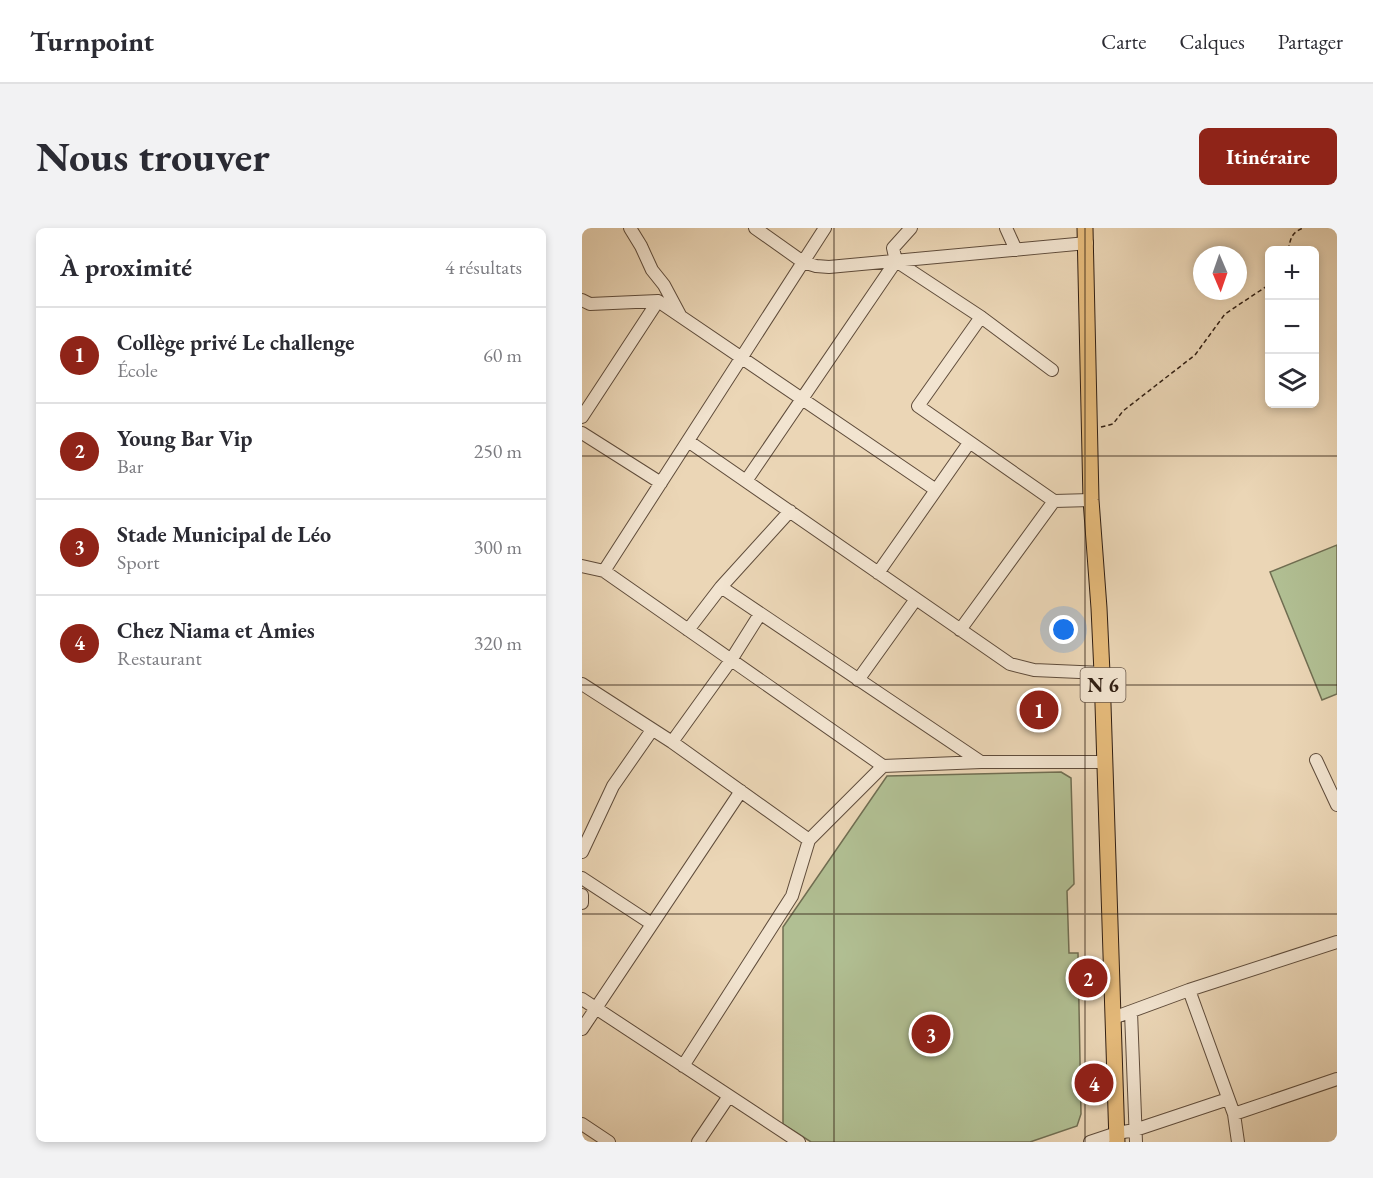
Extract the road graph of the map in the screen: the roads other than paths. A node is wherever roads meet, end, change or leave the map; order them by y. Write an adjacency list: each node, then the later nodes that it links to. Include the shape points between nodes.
1 (630, 228): 12 (street)
2 (755, 228): 9 (street)
3 (825, 228): 9 (street)
4 (911, 228): 8 (street, via 893,248)
5 (1006, 228): 7 (street)
6 (1086, 236): 7 (street); 24 (main road, N 6)
7 (1016, 250): 8 (street)
8 (896, 261): 9 (street, via 829,267); 13 (street); 16 (street)
9 (803, 262): 14 (street)
10 (582, 300): 11 (street, via 590,304)
11 (658, 301): 12 (street); 17 (street)
12 (681, 317): 14 (street)
13 (981, 317): 15 (street); 20 (street, via 918,406)
14 (741, 358): 16 (street); 19 (street)
15 (1052, 370)
16 (801, 399): 21 (street); 23 (street)
17 (582, 417)
18 (582, 433): 22 (street)
19 (688, 441): 21 (street); 22 (street)
20 (969, 443): 23 (street); 25 (street)
21 (746, 481): 26 (street)
22 (661, 483): 28 (street)
23 (936, 490): 29 (street)
24 (1090, 500): 25 (street); 36 (main road, N 6)
25 (1054, 501): 34 (street)
26 (790, 511): 29 (street); 30 (street)
27 (582, 567): 28 (street)
28 (604, 571): 33 (street)
29 (878, 573): 31 (street)
30 (721, 587): 32 (street); 33 (street)
31 (916, 599): 34 (street); 37 (street)
32 (760, 614): 35 (street); 37 (street)
33 (688, 630): 35 (street)
34 (960, 630): 36 (street, via 1010,664 1034,670)
35 (731, 660): 40 (street); 44 (street)
36 (1102, 673): 43 (main road, N 6)
37 (858, 680): 42 (street)
38 (582, 684): 39 (street)
39 (652, 730): 40 (street); 48 (street, via 613,786)
40 (672, 742): 45 (street)
41 (1316, 760): 46 (street)
42 (981, 762): 43 (street); 44 (street)
43 (1105, 762): 58 (main road, N 6)
44 (883, 766): 47 (street)
45 (741, 791): 47 (street); 52 (street)
46 (1337, 805)
47 (809, 840): 60 (street, via 792,896)
48 (582, 852)
49 (582, 878): 52 (street)
50 (582, 896): 51 (street)
51 (582, 903)
52 (652, 924): 56 (street)
53 (1337, 942): 54 (street)
54 (1189, 990): 57 (street); 63 (street)
55 (582, 999): 56 (street)
56 (596, 1009): 59 (street); 60 (street)
57 (1131, 1011): 58 (street); 66 (street)
58 (1113, 1018): 67 (main road, N 6)
59 (582, 1029)
60 (683, 1066): 62 (street)
61 (1337, 1079): 64 (street)
62 (729, 1096): 69 (street); 70 (street)
63 (1228, 1099): 64 (street); 66 (street)
64 (1234, 1114): 72 (street)
65 (582, 1124): 68 (street)
66 (1135, 1136): 67 (street)
67 (1117, 1138): 71 (street)
68 (609, 1142)
69 (698, 1142)
70 (799, 1142)
71 (1090, 1142)
72 (1238, 1142)

